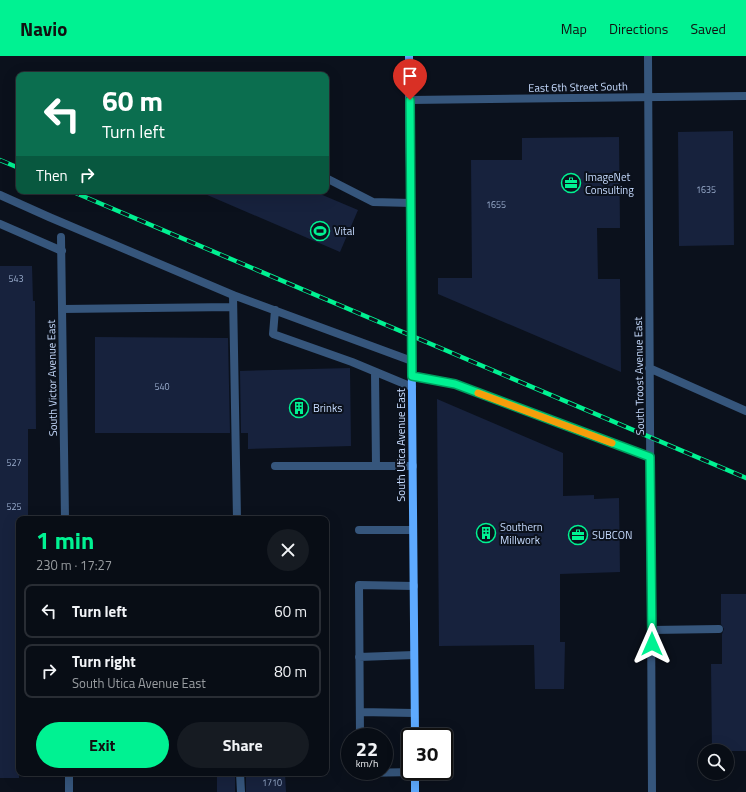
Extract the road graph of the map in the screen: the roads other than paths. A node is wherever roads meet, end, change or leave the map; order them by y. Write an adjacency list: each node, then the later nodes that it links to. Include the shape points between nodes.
1 (409, 56): 5 (main road, South Utica Avenue East)
2 (648, 56): 4 (street, South Troost Avenue East)
3 (746, 96): 4 (street, East 6th Street South)
4 (648, 97): 5 (street, East 6th Street South); 17 (street, South Troost Avenue East)
5 (410, 100): 8 (main road, South Utica Avenue East)
6 (329, 180): 8 (street, via 373,202)
7 (0, 195): 12 (street)
8 (411, 203): 16 (main road, South Utica Avenue East)
9 (0, 224): 11 (street)
10 (61, 237): 11 (street, South Victor Avenue East)
11 (62, 251): 14 (street, South Victor Avenue East)
12 (233, 295): 13 (street); 15 (street)
13 (233, 307): 14 (street); 27 (street)
14 (62, 308): 26 (street, South Victor Avenue East)
15 (275, 310): 16 (street); 18 (street, via 273,334)
16 (412, 361): 19 (main road, South Utica Avenue East)
17 (649, 368): 21 (street); 22 (street, South Troost Avenue East)
18 (375, 372): 20 (street); 24 (street)
19 (412, 376): 20 (main road, South Utica Avenue East); 22 (street, via 455,384)
20 (412, 387): 25 (main road, South Utica Avenue East)
21 (746, 411)
22 (650, 457): 32 (street, South Troost Avenue East)
23 (276, 466): 24 (street)
24 (376, 466): 25 (street)
25 (413, 466): 29 (main road, South Utica Avenue East)
26 (65, 516)
27 (237, 516)
28 (359, 530): 29 (street)
29 (413, 530): 30 (main road, South Utica Avenue East)
30 (414, 586): 33 (main road, South Utica Avenue East); 34 (street, via 358,585)
31 (719, 629): 32 (street)
32 (652, 630): 45 (street, South Troost Avenue East)
33 (414, 655): 34 (street); 36 (main road, South Utica Avenue East)
34 (359, 657): 35 (street)
35 (360, 712): 36 (street); 37 (street)
36 (414, 713): 38 (main road, South Utica Avenue East)
37 (360, 728)
38 (415, 728)
39 (69, 776): 42 (street)
40 (240, 776): 43 (street)
41 (415, 780): 44 (main road)
42 (69, 792)
43 (241, 792)
44 (415, 792)
45 (652, 792)

